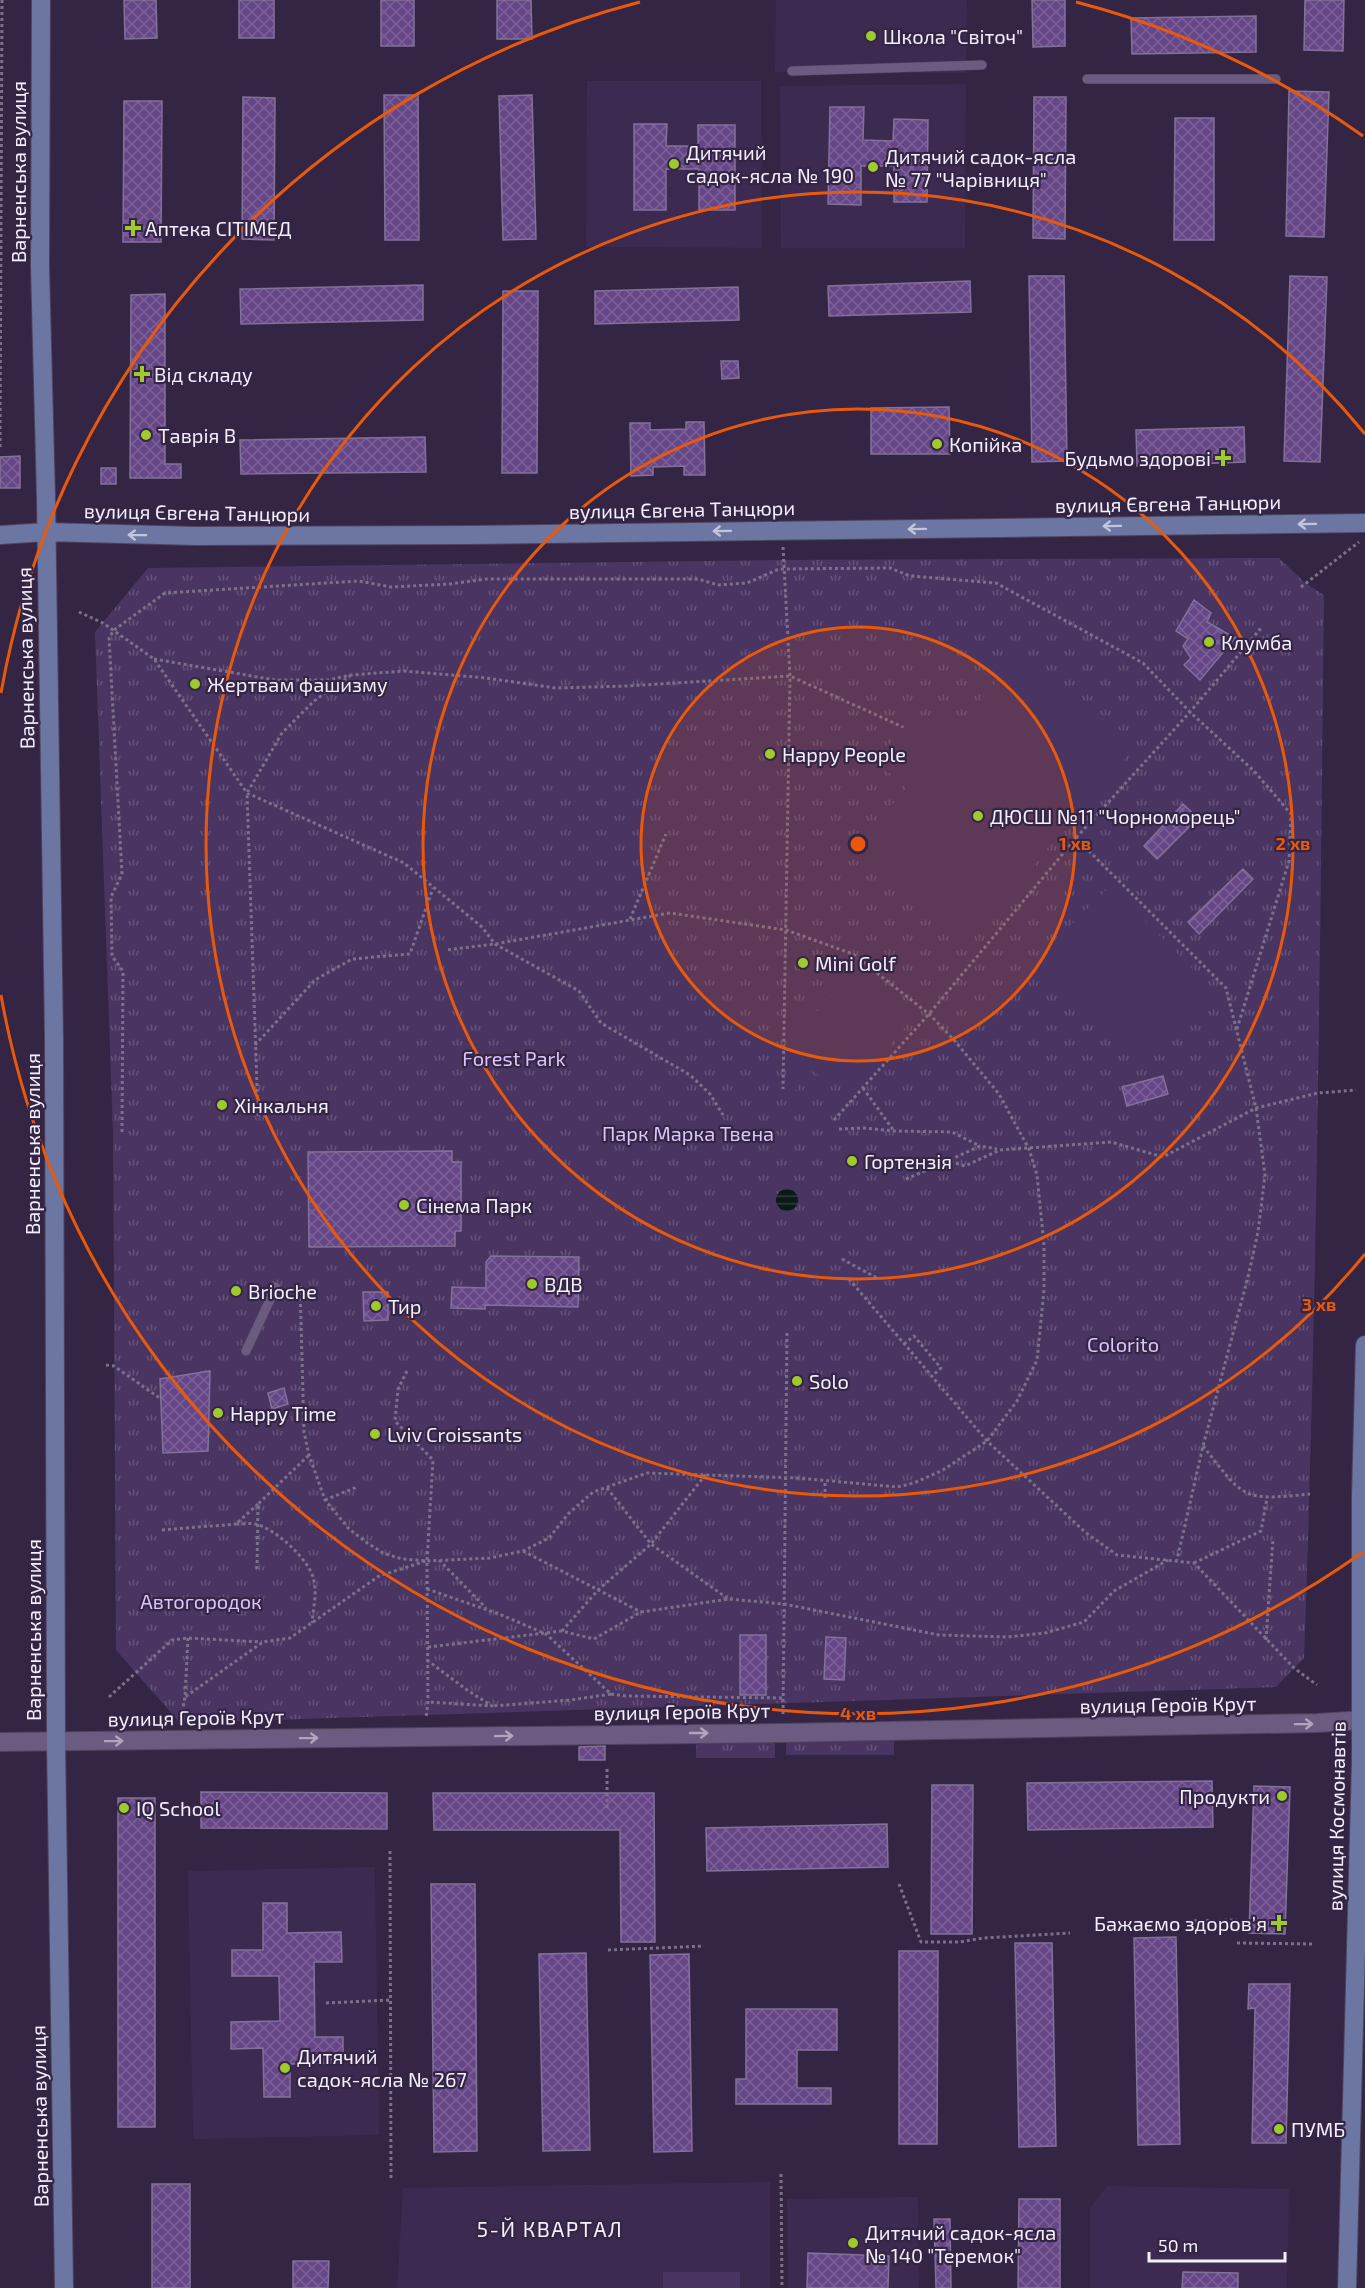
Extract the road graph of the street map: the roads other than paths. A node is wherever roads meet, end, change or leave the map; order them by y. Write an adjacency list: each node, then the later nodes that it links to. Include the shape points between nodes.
1 (41, 0): 7 (street, Варненська вулиця, via 40,267)
2 (982, 65): 3 (lane)
3 (792, 71)
4 (1087, 79): 5 (lane)
5 (1276, 79)
6 (1365, 523): 7 (street, вулиця Євгена Танцюри, one-way to 7, via 220,536)
7 (46, 532): 8 (street, вулиця Євгена Танцюри); 14 (street, Варненська вулиця, via 54,1039)
8 (0, 535)
9 (276, 1287): 11 (lane)
10 (1365, 1345): 12 (street, вулиця Космонавтів, via 1361,1509)
11 (246, 1350)
12 (1363, 1720): 14 (street, вулиця Героїв Крут, one-way to 12, via 977,1730); 16 (street, вулиця Космонавтів)
13 (0, 1742): 14 (street, вулиця Героїв Крут)
14 (56, 1742): 15 (street, Варненська вулиця)
15 (64, 2288)
16 (1347, 2288)

